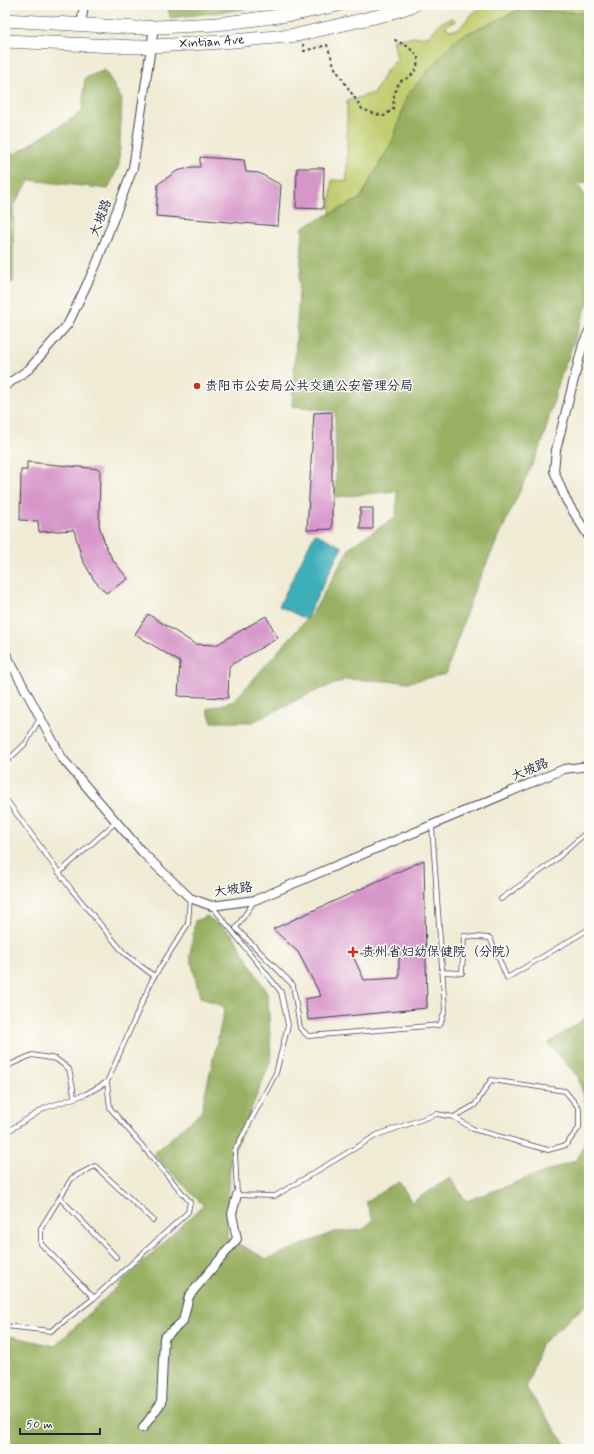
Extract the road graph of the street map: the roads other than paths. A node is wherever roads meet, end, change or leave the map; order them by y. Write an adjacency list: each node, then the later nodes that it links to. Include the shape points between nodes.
1 (84, 5): 5 (street)
2 (338, 5): 6 (main road, Xintian Ave, via 295,14 217,24)
3 (414, 5): 8 (main road, Xintian Ave, via 384,15 303,33 222,42)
4 (5, 20): 5 (main road, Xintian Ave)
5 (81, 25): 6 (main road, Xintian Ave)
6 (154, 27): 8 (street, 大坡路)
7 (5, 41): 8 (main road, Xintian Ave)
8 (151, 46): 10 (street, 大坡路, via 133,168 96,265 68,324 29,369)
9 (589, 331): 11 (street, via 583,344 556,450 554,472 566,500)
10 (5, 386)
11 (589, 537)
12 (5, 652): 13 (street, 大坡路)
13 (40, 717): 14 (lane, via 26,743); 17 (street, 大坡路, via 62,758)
14 (5, 763)
15 (589, 766): 18 (street, 大坡路, via 564,769)
16 (5, 798): 20 (lane)
17 (116, 822): 20 (lane); 21 (street, 大坡路, via 143,853)
18 (432, 825): 23 (street, 大坡路); 26 (lane)
19 (589, 830): 22 (lane, via 553,862)
20 (59, 873): 27 (lane, via 124,953)
21 (190, 898): 24 (street, 大坡路); 27 (lane, via 188,924)
22 (501, 899)
23 (255, 900): 24 (street, 大坡路); 26 (lane, via 236,928 293,985 300,1028 308,1036 440,1024 445,1010)
24 (212, 906): 33 (lane, via 282,992 288,1025 276,1073 235,1150)
25 (589, 929): 26 (lane, via 507,978 490,938 464,936 462,972)
26 (442, 972)
27 (154, 976): 29 (lane)
28 (5, 1067): 30 (lane, via 32,1055 56,1059 69,1069)
29 (106, 1082): 30 (lane); 37 (lane, via 110,1108 190,1202 188,1212)
30 (74, 1098): 32 (lane, via 45,1108)
31 (454, 1117): 31 (lane, via 475,1105 491,1080 565,1091 579,1108 579,1128 566,1145 548,1150 473,1129); 33 (lane, via 437,1114 377,1135 274,1196)
32 (5, 1134)
33 (237, 1195): 39 (street, via 232,1214 237,1239 189,1296 183,1321 164,1338 161,1403)
34 (60, 1198): 35 (lane, via 72,1178 95,1166); 36 (lane); 37 (lane, via 41,1228 41,1244)
35 (153, 1220)
36 (116, 1257)
37 (94, 1298): 38 (lane, via 51,1331)
38 (5, 1326)
39 (143, 1428)

